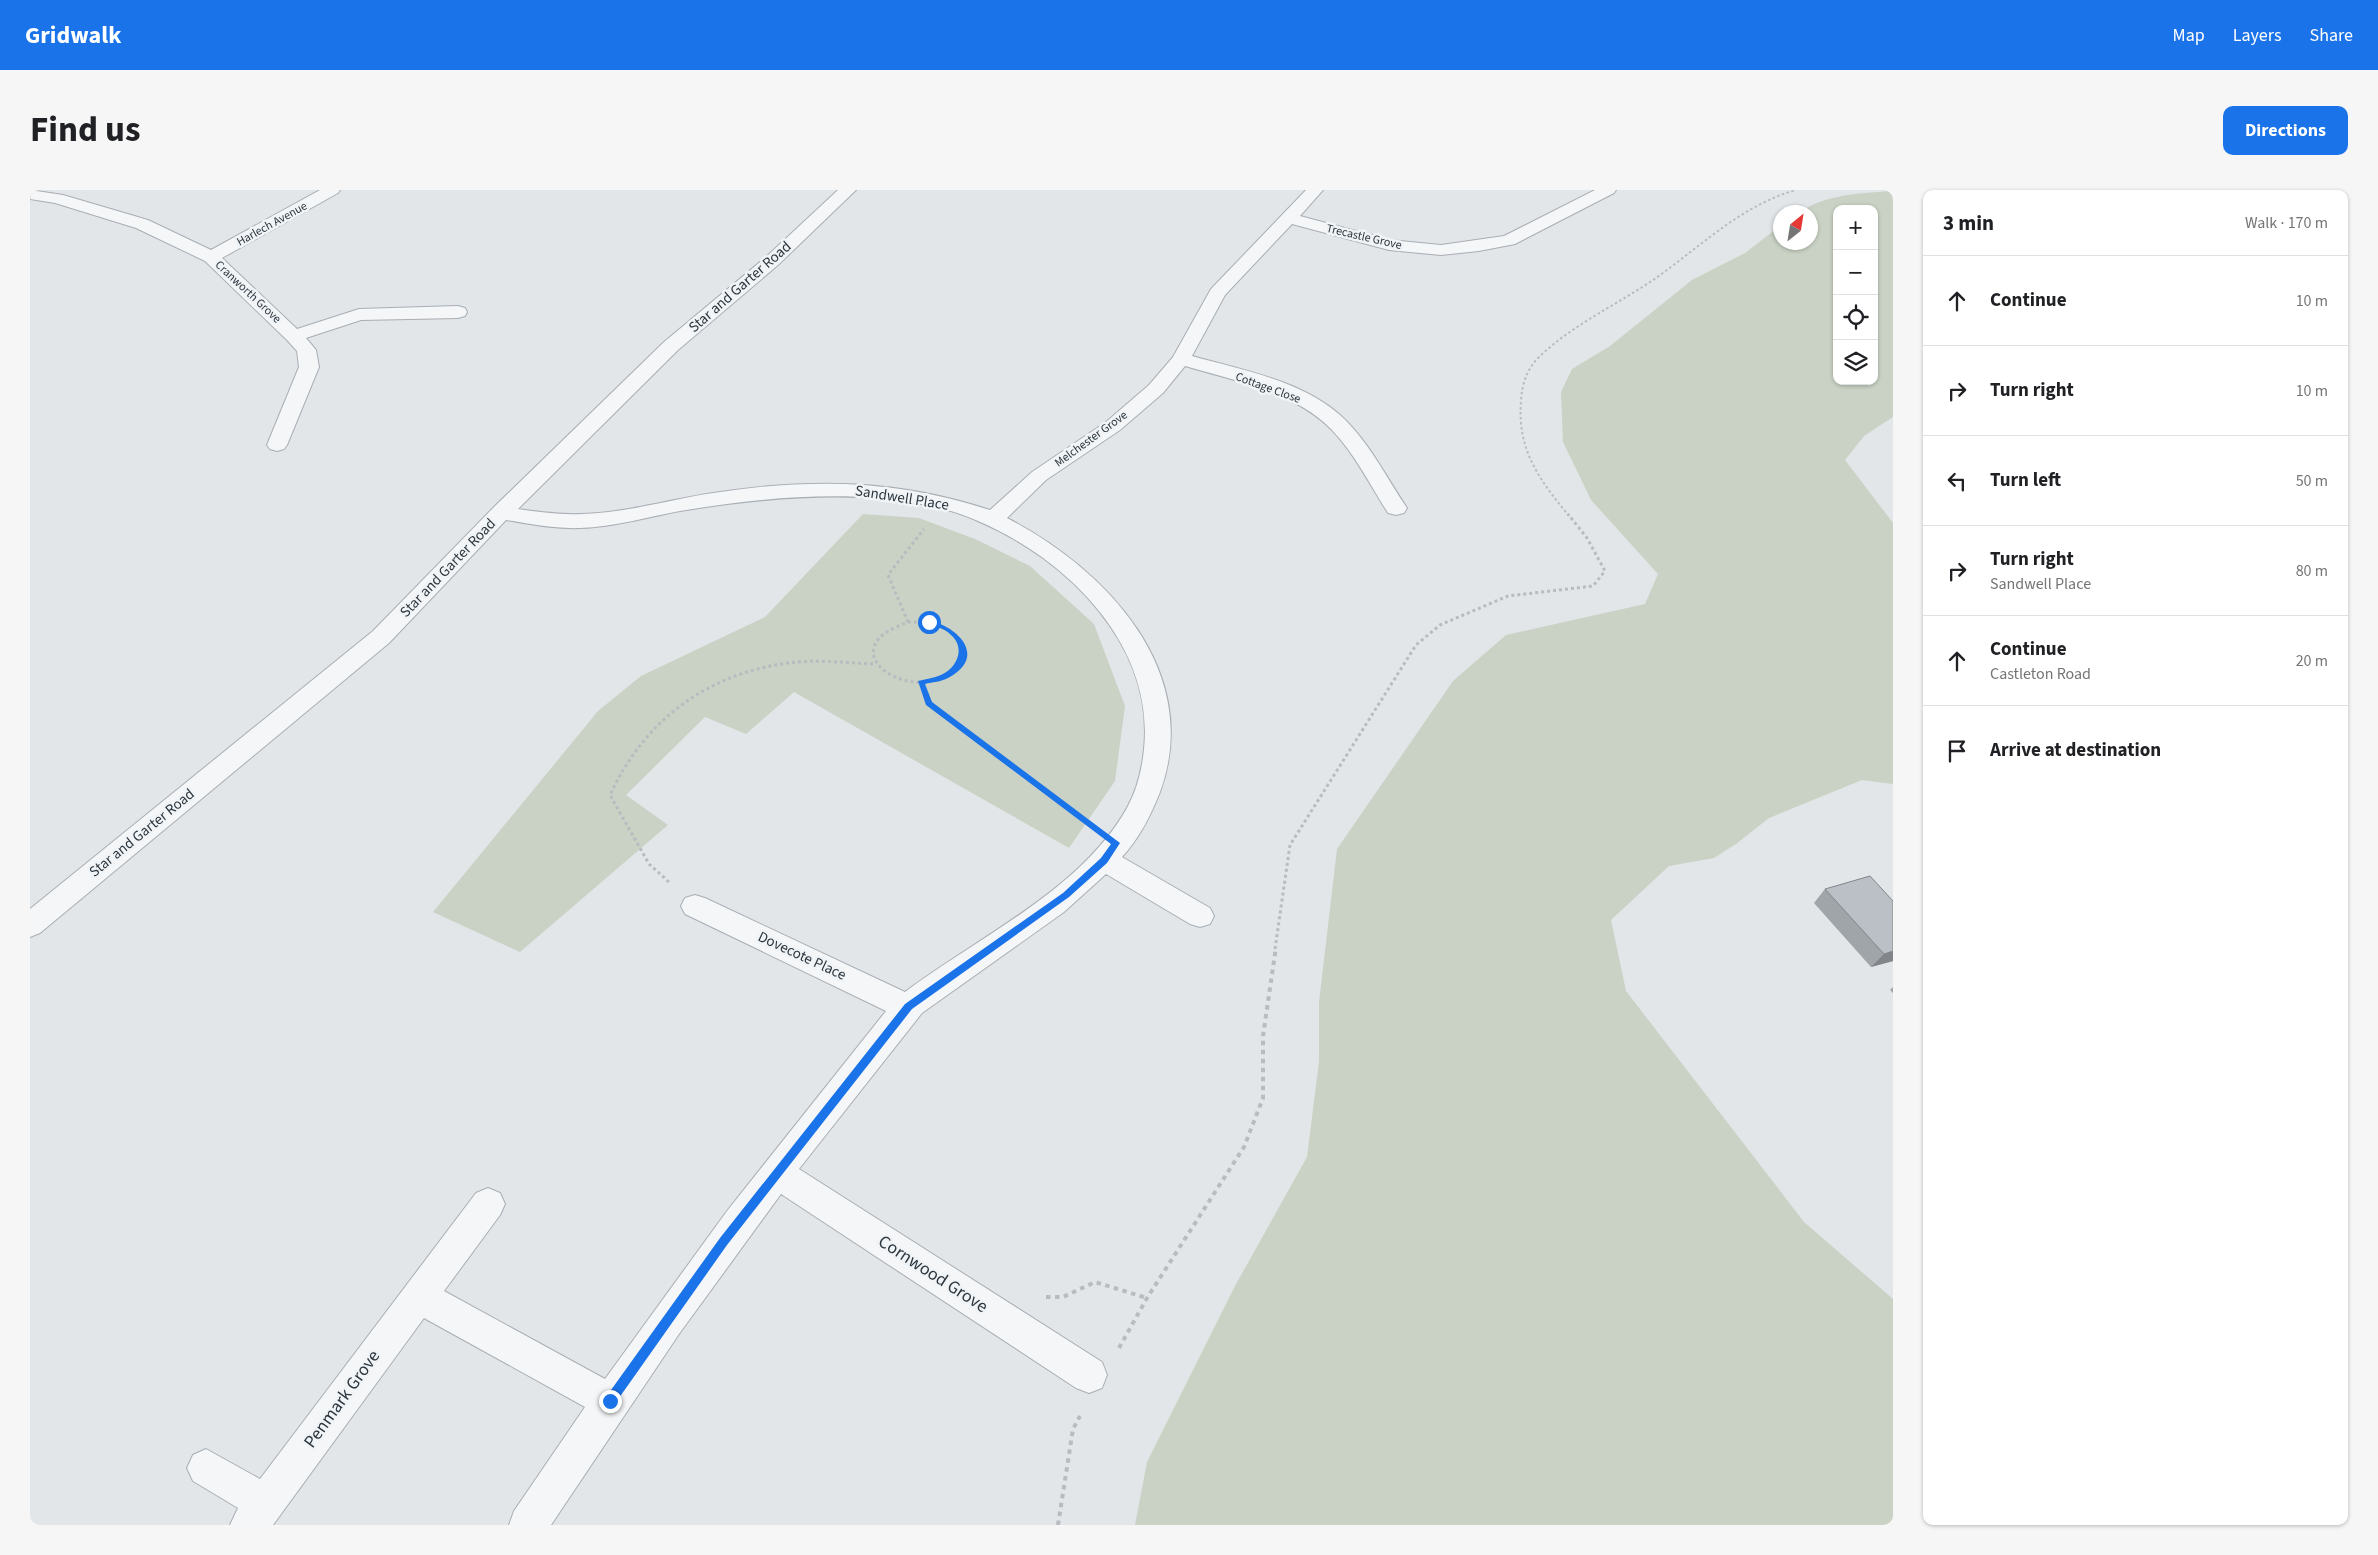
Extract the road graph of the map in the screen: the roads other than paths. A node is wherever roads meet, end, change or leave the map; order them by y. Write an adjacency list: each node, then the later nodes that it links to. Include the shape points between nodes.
1 (332, 190): 7 (street, Harlech Avenue)
2 (848, 190): 13 (street, Star and Garter Road, via 772,261 671,346)
3 (1315, 190): 6 (street, Melchester Grove)
4 (1608, 190): 6 (street, Trecastle Grove, via 1509,240 1441,250 1389,245)
5 (30, 194): 7 (street, Cranworth Grove, via 57,198 142,224)
6 (1289, 218): 10 (street, Melchester Grove, via 1217,292)
7 (211, 257): 9 (street, Cranworth Grove)
8 (458, 312): 9 (street, via 359,316)
9 (294, 336): 11 (street, Cranworth Grove, via 306,350 309,366)
10 (1180, 359): 12 (street, Cottage Close, via 1257,382 1316,407 1343,431); 14 (street, Melchester Grove, via 1156,389 1113,426 1039,476)
11 (277, 445)
12 (1396, 508)
13 (501, 513): 14 (street, Sandwell Place, via 565,522 600,520 778,491 861,489 945,503); 18 (street, Star and Garter Road, via 381,636)
14 (992, 520): 15 (street, Sandwell Place, via 1044,548 1088,585 1122,622 1150,672 1159,722 1156,768 1139,811)
15 (1110, 852): 17 (street); 19 (street, Sandwell Place, via 1066,895)
16 (695, 906): 19 (street, Dovecote Place)
17 (1200, 916)
18 (30, 925)
19 (908, 1006): 20 (street, Sandwell Place)
20 (777, 1172): 23 (street, Cornwood Grove); 24 (street, Sandwell Place)
21 (488, 1204): 22 (street, Penmark Grove)
22 (418, 1296): 24 (street); 26 (street, Penmark Grove)
23 (1089, 1375)
24 (610, 1401): 27 (street, Sandwell Place)
25 (206, 1468): 26 (street, Penmark Grove)
26 (257, 1514)
27 (528, 1525)

